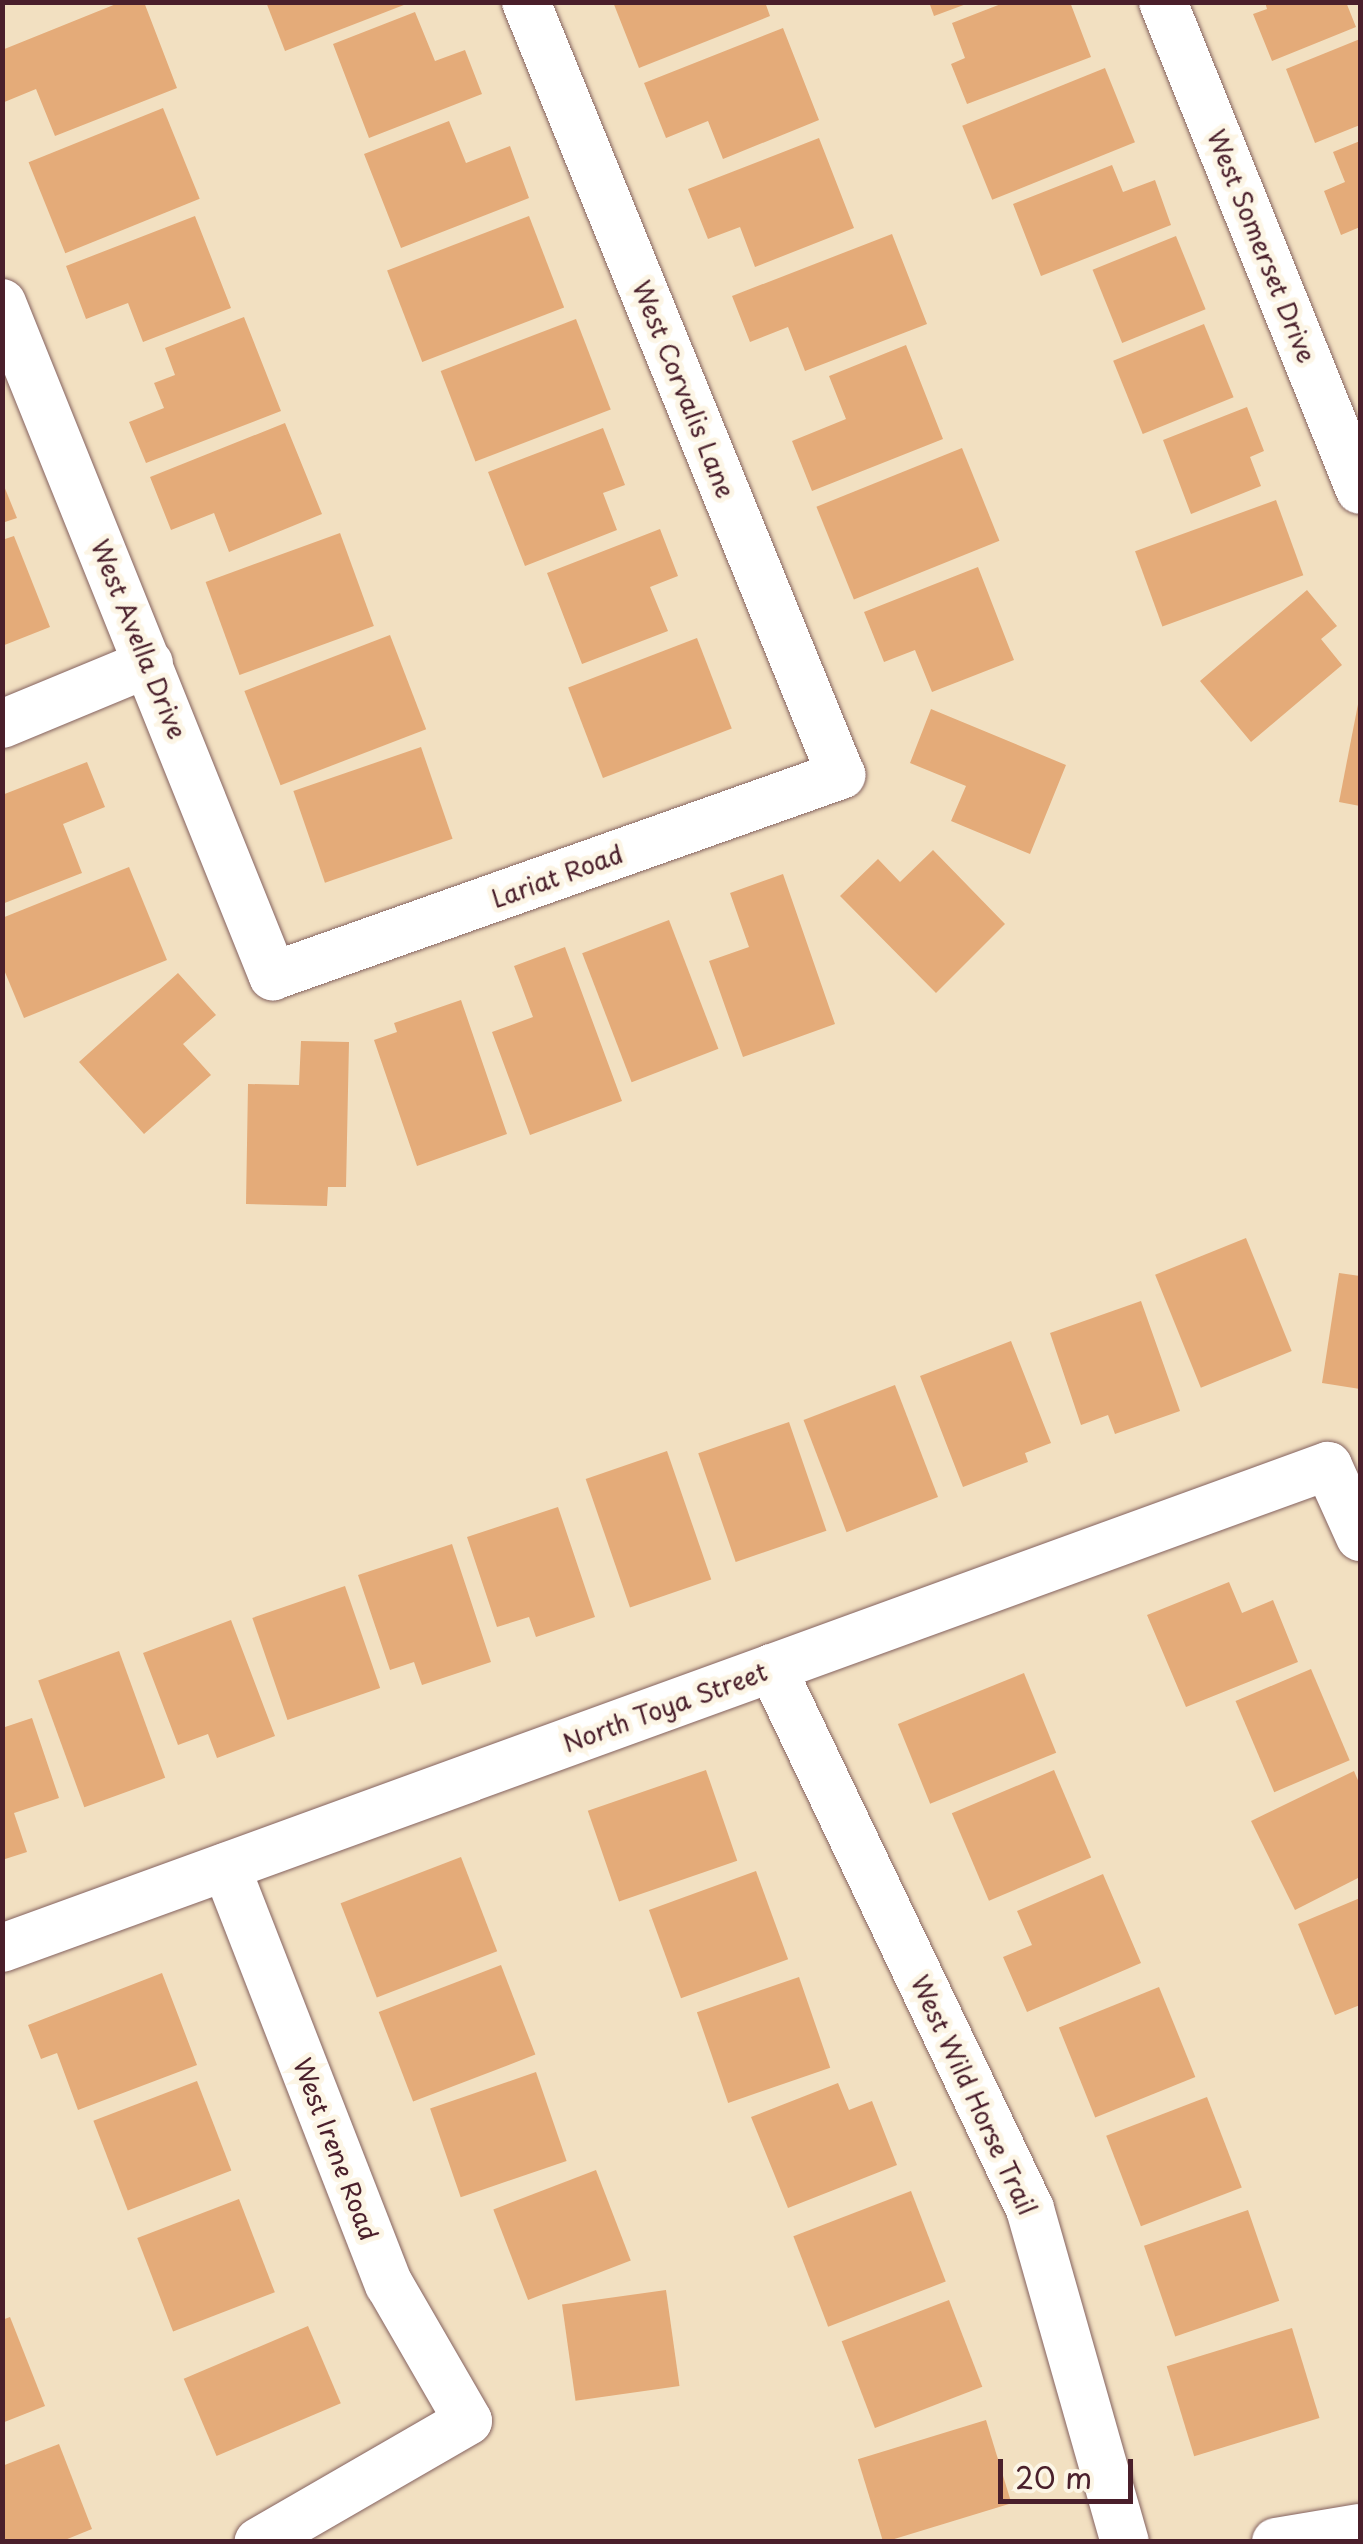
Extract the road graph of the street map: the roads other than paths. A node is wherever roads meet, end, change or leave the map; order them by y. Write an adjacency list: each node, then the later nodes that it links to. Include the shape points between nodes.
1 (526, 2): 7 (street, West Corvalis Lane)
2 (1163, 2): 4 (street, West Somerset Drive)
3 (2, 303): 5 (street, West Avella Drive)
4 (1360, 490)
5 (149, 664): 6 (street); 8 (street, West Avella Drive)
6 (2, 724)
7 (841, 775): 8 (street, Lariat Road)
8 (273, 976)
9 (1360, 1537): 10 (street, North Toya Street, via 1328,1466)
10 (772, 1668): 11 (street, North Toya Street); 15 (street, West Wild Horse Trail, via 1030,2209)
11 (226, 1866): 12 (street, North Toya Street); 14 (street, West Irene Road, via 389,2284 468,2421)
12 (2, 1948)
13 (1360, 2528): 16 (street)
14 (258, 2542)
15 (1125, 2542)
16 (1276, 2542)

